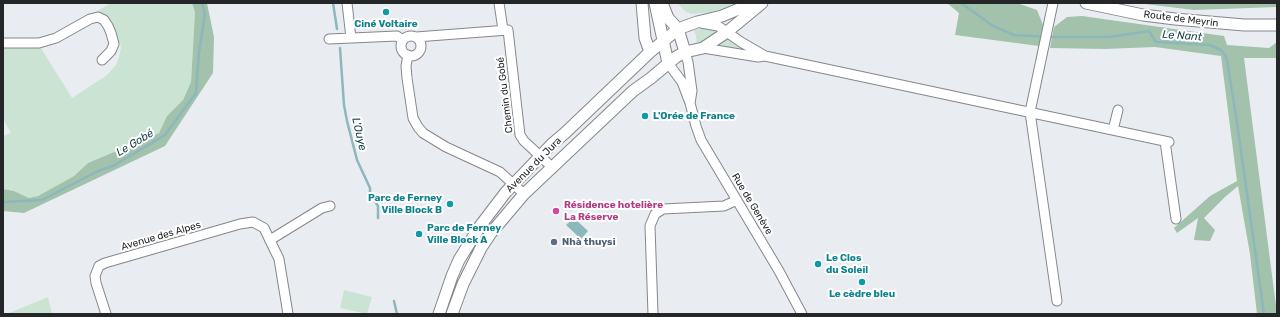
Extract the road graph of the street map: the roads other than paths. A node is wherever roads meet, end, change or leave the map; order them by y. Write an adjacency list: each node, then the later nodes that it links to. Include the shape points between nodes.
1 (347, 3): 16 (street)
2 (499, 3): 13 (street, Chemin du Gobé)
3 (642, 3): 22 (main road, via 645,38)
4 (655, 3): 19 (main road)
5 (662, 3): 12 (main road, via 668,18)
6 (753, 3): 10 (main road, via 722,16)
7 (762, 3): 14 (main road)
8 (1053, 3): 30 (street)
9 (1086, 3): 11 (main road, Route de Meyrin, via 1189,21)
10 (697, 22): 12 (main road); 14 (street, via 714,24)
11 (1277, 25)
12 (678, 29): 19 (main road, Avenue du Jura); 23 (main road)
13 (506, 30): 15 (street); 32 (street, Chemin du Gobé, via 520,135)
14 (727, 32): 21 (main road); 25 (street)
15 (416, 37): 18 (street, via 410,36); 24 (street, via 421,42 420,51)
16 (351, 38): 17 (street); 18 (street, via 397,36)
17 (329, 39)
18 (404, 40): 24 (street, via 402,49)
19 (663, 40): 22 (main road, Avenue du Jura); 27 (main road)
20 (3, 43): 26 (street, via 39,43 56,38 98,17 108,26 114,44)
21 (703, 48): 23 (main road); 25 (street)
22 (650, 52): 32 (main road, Avenue du Jura)
23 (685, 52): 27 (main road, Avenue du Jura); 28 (street, Rue de Genève, via 692,91)
24 (408, 55): 34 (street, via 407,78 418,127 446,147 496,170)
25 (765, 56): 30 (street)
26 (102, 60)
27 (668, 63): 28 (street, Rue de Genève, via 682,82); 33 (main road, Avenue du Jura, via 633,91)
28 (690, 103): 36 (street, Rue de Genève, via 702,140)
29 (1118, 110): 31 (street)
30 (1030, 112): 31 (street); 40 (street)
31 (1113, 130): 38 (street, via 1167,142)
32 (540, 156): 33 (street, Chemin du Gobé); 34 (main road, Avenue du Jura)
33 (553, 168): 35 (main road, Avenue du Jura)
34 (514, 184): 35 (street); 43 (main road, Avenue du Jura, via 480,226 459,260)
35 (524, 194): 44 (main road, Avenue du Jura, via 491,233 482,248 463,284)
36 (737, 200): 45 (street, via 724,206 663,209 655,214 650,226); 46 (street, Rue de Genève)
37 (330, 206): 39 (street, via 322,208)
38 (1176, 219)
39 (270, 240): 41 (street, Avenue des Alpes, via 264,228 253,222 105,263 99,266 95,276); 42 (street, Avenue des Alpes, via 279,259)
40 (1057, 301)
41 (106, 314)
42 (288, 314)
43 (439, 314)
44 (452, 314)
45 (653, 314)
46 (802, 314)

